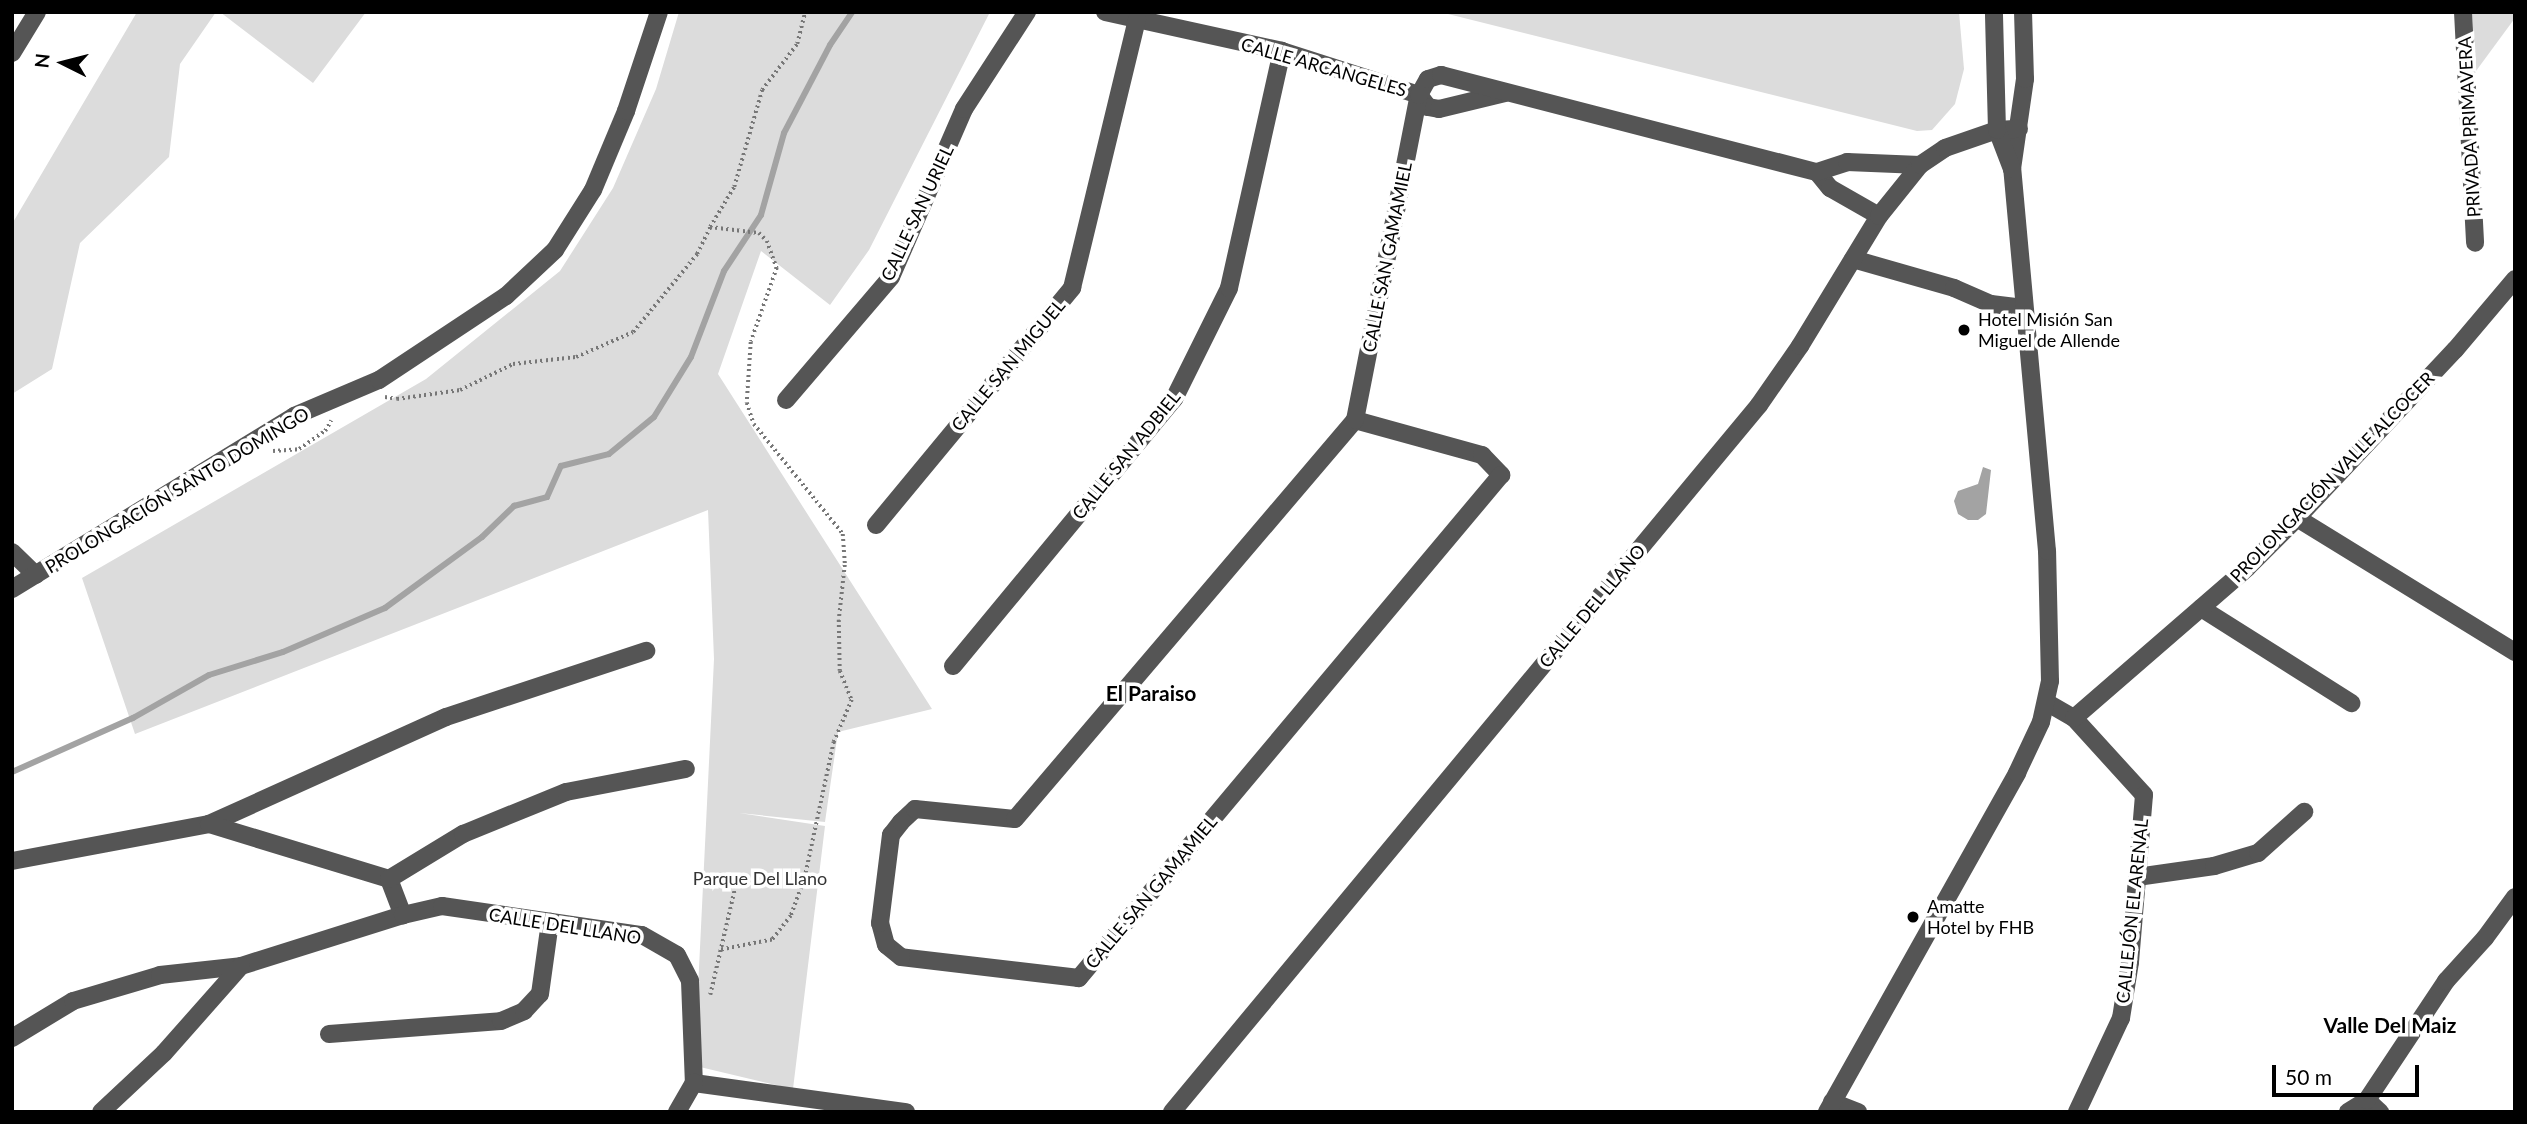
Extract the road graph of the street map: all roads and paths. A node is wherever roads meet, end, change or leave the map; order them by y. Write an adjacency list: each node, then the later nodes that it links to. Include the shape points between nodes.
1 (37, 12): 11 (street)
2 (659, 12): 25 (street, PROLONGACIÓN SANTO DOMINGO, via 593,190 555,250 506,296 379,380)
3 (805, 12): 20 (path, via 797,44 762,90 734,187)
4 (1027, 12): 26 (street, CALLE SAN URIEL, via 964,109 891,277)
5 (1105, 12): 9 (street, CALLE ARCANGELES)
6 (1994, 12): 15 (street)
7 (2023, 12): 14 (street, via 2025,79)
8 (2463, 12): 21 (street, PRIVADA PRIMAVERA)
9 (1137, 19): 10 (street, CALLE ARCANGELES); 30 (street, CALLE SAN MIGUEL, via 1072,288)
10 (1282, 51): 13 (street, CALLE ARCANGELES); 37 (street, CALLE SAN ADBIEL, via 1229,288 1174,399)
11 (12, 53)
12 (1508, 92): 13 (street, CALLE ARCANGELES, via 1439,109 1428,107); 13 (street, CALLE ARCANGELES, via 1441,75 1428,79); 18 (street, CALLE ARCANGELES)
13 (1419, 95): 27 (street, CALLE SAN GAMAMIEL)
14 (2019, 129): 15 (street, CALLE DEL LLANO); 17 (street)
15 (1997, 130): 16 (street, CALLE DEL LLANO, via 1945,148); 17 (street)
16 (1920, 165): 18 (street, via 1875,160 1847,162); 19 (street, CALLE DEL LLANO)
17 (2012, 169): 24 (street)
18 (1817, 172): 19 (street, CALLE ARCANGELES, via 1830,188)
19 (1879, 216): 22 (street, CALLE DEL LLANO)
20 (710, 227): 25 (path, via 697,254 633,332 576,357 513,364 460,390 397,399); 51 (path, via 754,232 767,241 778,268 751,342 747,403 754,424 843,534 840,671 852,700 834,742 805,877 792,915 772,940)
21 (2475, 243)
22 (1853, 259): 24 (street, via 1954,288 1991,304); 62 (street, CALLE DEL LLANO, via 1759,405)
23 (2515, 279): 29 (street, PROLONGACIÓN VALLE ALCOCER, via 2455,350)
24 (2024, 308): 38 (street, via 2047,551 2050,681)
25 (348, 393): 28 (street, PROLONGACIÓN SANTO DOMINGO, via 294,416); 28 (path, via 325,431 299,449)
26 (786, 400)
27 (1354, 420): 27 (street, CALLE SAN GAMAMIEL, via 1014,819 915,809 901,822 891,835 880,923 886,945 901,957 1079,978 1501,475 1482,455)
28 (234, 453): 32 (street, PROLONGACIÓN SANTO DOMINGO)
29 (2297, 518): 34 (street, PROLONGACIÓN VALLE ALCOCER); 36 (street)
30 (876, 525)
31 (12, 552): 32 (street)
32 (36, 575): 33 (street, PROLONGACIÓN SANTO DOMINGO)
33 (12, 589)
34 (2201, 608): 39 (street); 40 (street, PROLONGACIÓN VALLE ALCOCER)
35 (646, 651): 43 (street, via 446,717)
36 (2515, 653)
37 (953, 666)
38 (2046, 702): 40 (street, CALLEJÓN EL ARENAL); 58 (street, via 2017,773)
39 (2351, 704)
40 (2074, 718): 46 (street, CALLEJÓN EL ARENAL, via 2144,795)
41 (686, 769): 47 (street, via 566,792 463,834)
42 (2304, 812): 46 (street, via 2258,853 2214,866)
43 (209, 824): 44 (street); 47 (street)
44 (12, 861)
45 (738, 875): 51 (path)
46 (2137, 877): 64 (street, CALLEJÓN EL ARENAL, via 2121,1018)
47 (389, 879): 49 (street)
48 (2515, 897): 57 (street, via 2446,981)
49 (403, 915): 50 (street, CALLE DEL LLANO, via 442,906); 52 (street, CALLE DEL LLANO)
50 (550, 922): 54 (street, via 540,994 524,1011 501,1021); 56 (street, CALLE DEL LLANO, via 642,936 677,955 690,981)
51 (721, 950): 53 (path)
52 (241, 967): 55 (street, CALLE DEL LLANO, via 160,975 73,1001); 59 (street, via 164,1053)
53 (709, 1008)
54 (329, 1034)
55 (12, 1038)
56 (694, 1083): 60 (street); 61 (street)
57 (2373, 1106): 65 (street)
58 (1829, 1107): 63 (street)
59 (102, 1112)
60 (677, 1112)
61 (905, 1112)
62 (1172, 1112)
63 (1858, 1112)
64 (2077, 1112)
65 (2348, 1112)

